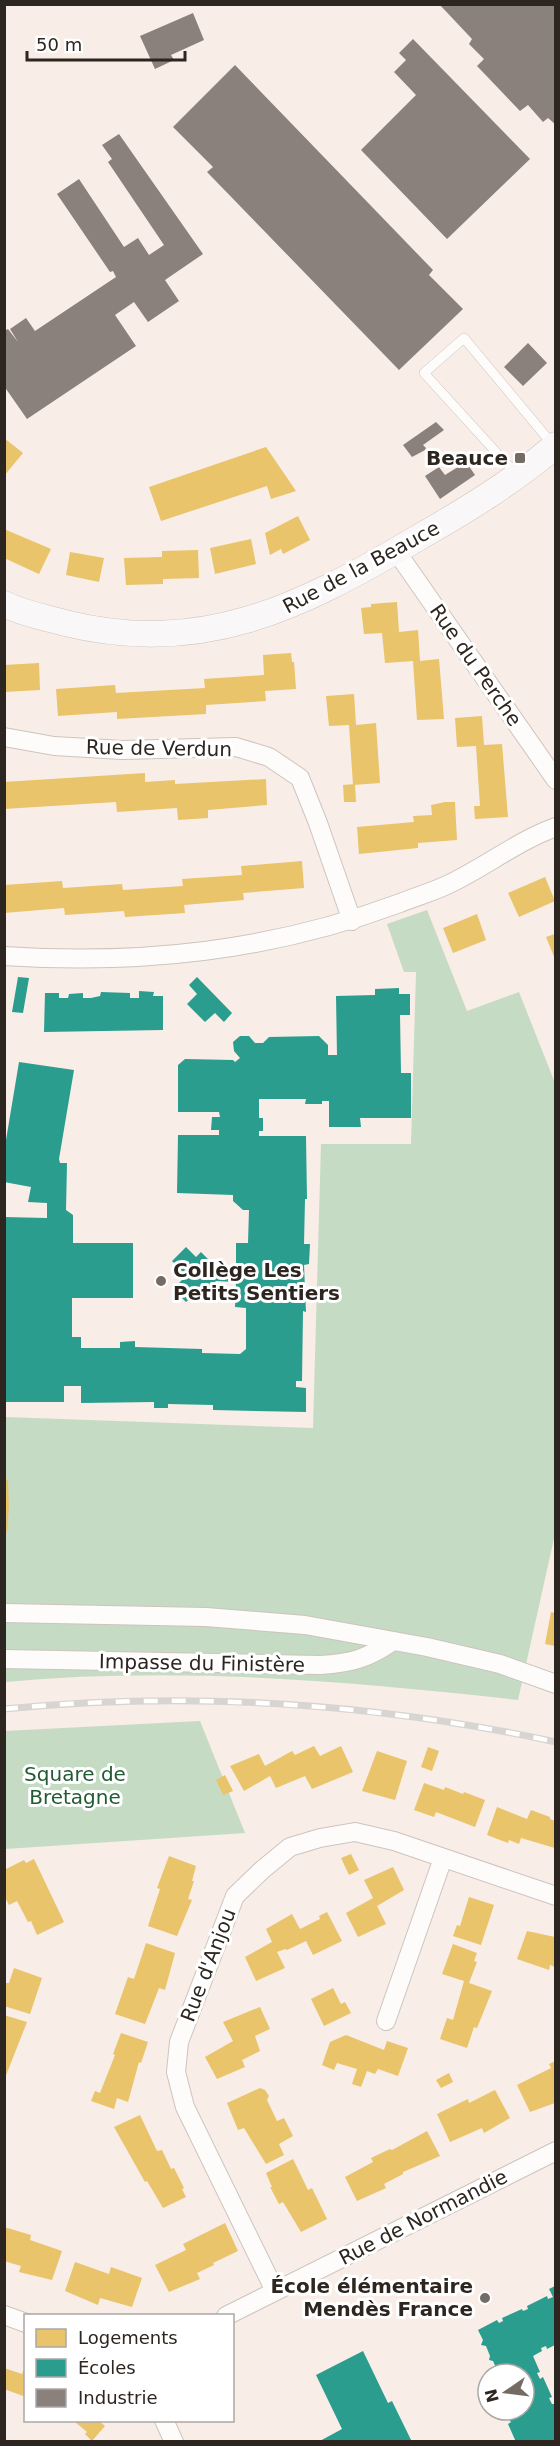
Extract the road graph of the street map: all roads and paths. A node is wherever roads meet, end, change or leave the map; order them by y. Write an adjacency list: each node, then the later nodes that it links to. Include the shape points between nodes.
1 (555, 446): 2 (street, Rue de la Beauce); 2 (lane, via 464,338 424,373)
2 (518, 476): 3 (street, Rue de la Beauce)
3 (396, 551): 4 (street, Rue de la Beauce, via 313,596 274,613 228,626 157,635 93,630); 6 (street, Rue du Perche)
4 (4, 604)
5 (4, 737): 8 (street, Rue de Verdun, via 54,746 122,750 236,747 270,757 300,778)
6 (555, 780)
7 (555, 827): 8 (street, via 447,885)
8 (352, 921): 9 (street, via 240,947 175,956 67,960)
9 (4, 956)
10 (4, 1612): 11 (street, Impasse du Finistère, via 206,1617 305,1625)
11 (393, 1641): 12 (street, Impasse du Finistère, via 350,1663 320,1665); 13 (street, Impasse du Finistère, via 500,1664)
12 (4, 1659)
13 (555, 1684)
14 (443, 1858): 15 (street, Rue d'Anjou); 16 (street); 18 (street, Rue d'Anjou, via 355,1832 320,1838 290,1847 234,1896 179,2042 176,2072 185,2107)
15 (555, 1896)
16 (386, 2021)
17 (555, 2151): 18 (street, Rue de Normandie)
18 (275, 2291): 19 (street, Rue de Normandie)
19 (230, 2314)
20 (4, 2315): 21 (street)
21 (24, 2322)
22 (164, 2422): 23 (street)
23 (174, 2442)

